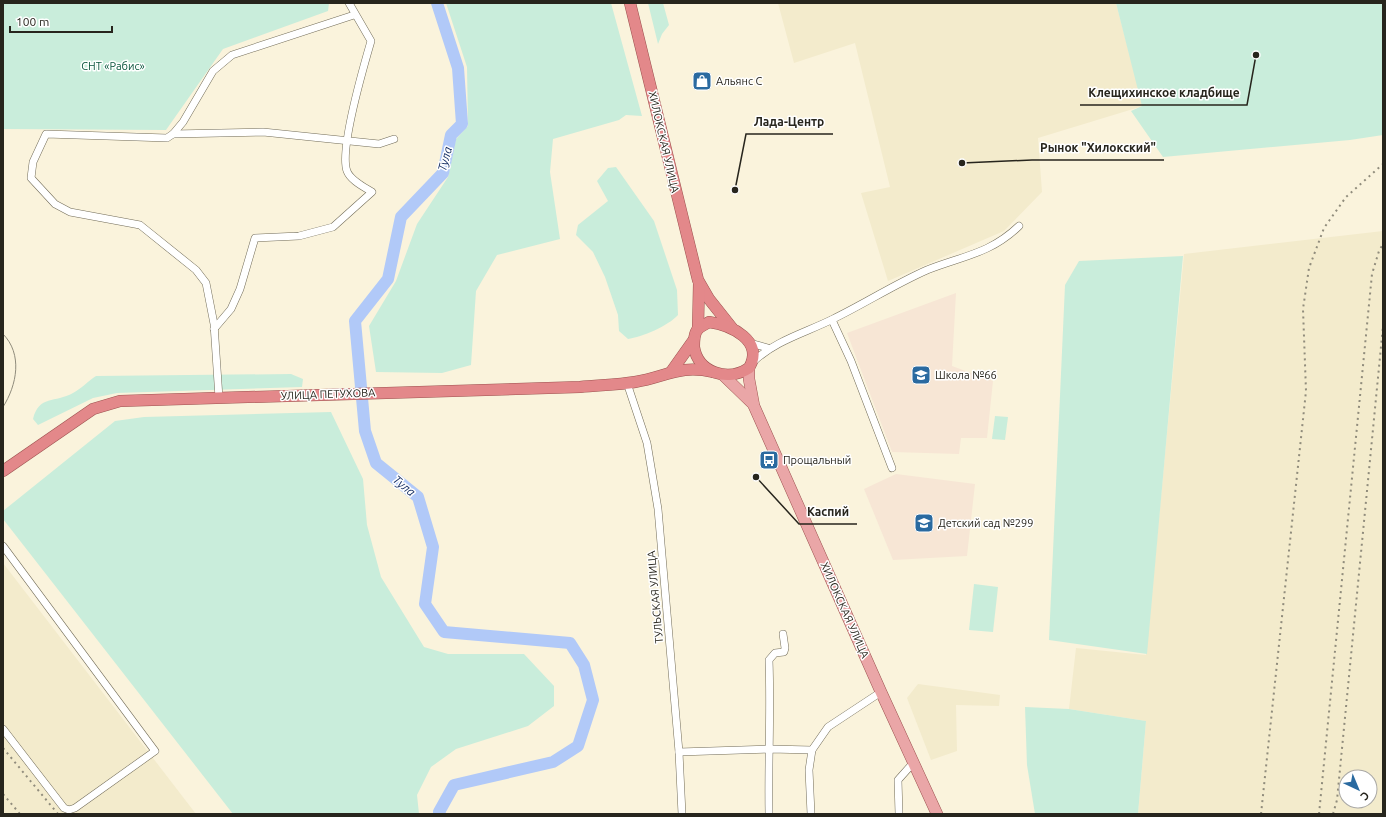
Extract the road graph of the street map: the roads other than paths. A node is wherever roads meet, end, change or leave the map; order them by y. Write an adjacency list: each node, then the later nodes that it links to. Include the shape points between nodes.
1 (349, 3): 3 (street)
2 (630, 3): 8 (highway, ХИЛОКСКАЯ УЛИЦА)
3 (354, 15): 4 (street, via 232,55 214,71); 6 (street, via 371,42)
4 (173, 134): 6 (street, via 263,132); 11 (street, via 167,138 46,134 34,162 31,178 55,204 70,212 140,225 196,270 206,283)
5 (394, 139): 6 (street, via 379,144)
6 (348, 141): 11 (street, via 345,161 347,172 358,184 372,192 334,227 299,236 255,238 240,289 231,309)
7 (1019, 226): 9 (street, via 1005,240 970,257 927,271)
8 (698, 280): 10 (highway, via 709,299); 12 (highway)
9 (832, 320): 15 (street); 22 (street, via 852,361)
10 (732, 328): 12 (highway, via 709,322); 14 (highway)
11 (214, 329): 20 (street)
12 (698, 329): 13 (highway)
13 (694, 341): 17 (highway); 18 (highway, via 697,359)
14 (750, 343): 15 (street); 16 (highway, via 753,348)
15 (768, 348): 16 (street)
16 (751, 365): 18 (highway, via 732,376); 21 (main road, via 749,379)
17 (671, 372): 18 (highway, УЛИЦА ПЕТУХОВА, via 698,368); 19 (highway, УЛИЦА ПЕТУХОВА)
18 (718, 373): 21 (main road)
19 (627, 382): 20 (highway, УЛИЦА ПЕТУХОВА, via 580,387); 30 (street, ТУЛЬСКАЯ УЛИЦА, via 647,443 658,509)
20 (219, 398): 23 (highway, УЛИЦА ПЕТУХОВА, via 120,401 93,409)
21 (754, 406): 26 (main road, ХИЛОКСКАЯ УЛИЦА)
22 (892, 468)
23 (3, 471)
24 (3, 546): 27 (street, via 155,751 69,810 64,808)
25 (783, 634): 28 (street, via 784,652 775,653 769,660)
26 (881, 692): 29 (street, via 828,728); 31 (main road, ХИЛОКСКАЯ УЛИЦА)
27 (3, 729)
28 (770, 749): 29 (street); 30 (street); 33 (street)
29 (812, 750): 34 (street, via 809,770)
30 (679, 752): 32 (street, ТУЛЬСКАЯ УЛИЦА)
31 (914, 762): 35 (street, via 898,780); 36 (main road, ХИЛОКСКАЯ УЛИЦА)
32 (682, 814)
33 (769, 814)
34 (811, 814)
35 (899, 814)
36 (937, 814)

